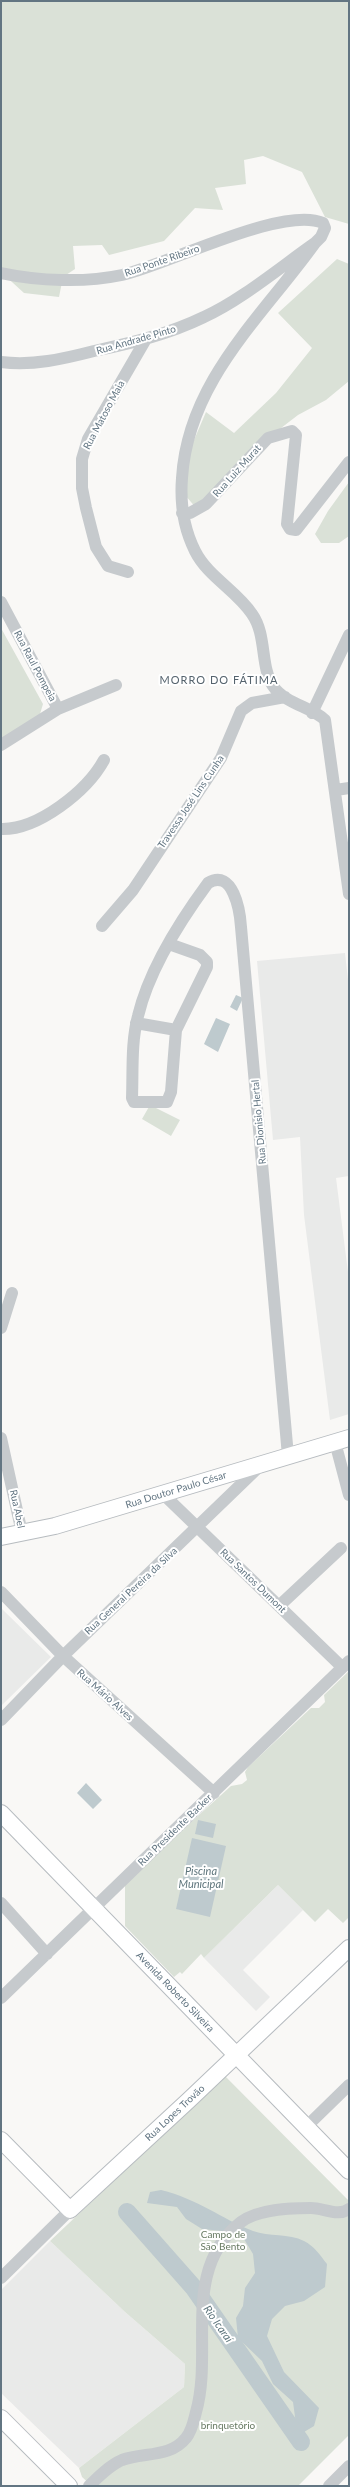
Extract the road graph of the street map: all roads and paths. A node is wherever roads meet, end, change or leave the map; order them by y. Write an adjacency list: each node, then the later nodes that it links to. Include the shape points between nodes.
1 (320, 221): 2 (street, Rua Andrade Pinto, via 324,225 324,232); 3 (street, Rua Ponte Ribeiro, via 298,220 264,226 122,275 52,279)
2 (315, 243): 4 (street, Rua Andrade Pinto, via 206,317); 7 (street, via 285,285 227,355 196,410 183,463)
3 (1, 273)
4 (146, 339): 5 (street, Rua Andrade Pinto, via 39,363); 8 (street, Rua Matoso Maia, via 88,439 82,459 84,497 96,547 108,566)
5 (1, 362)
6 (349, 462): 7 (street, Rua Luiz Murat, via 296,530 290,529 288,524 296,435 292,431 268,438 206,504 190,513)
7 (182, 513): 12 (street, via 192,545 204,566 247,607 256,620 271,681)
8 (128, 572)
9 (1, 602): 13 (street, Rua Raul Pompeia)
10 (349, 635): 14 (street)
11 (116, 685): 13 (street)
12 (285, 697): 14 (street); 21 (street, Travessa José Lins Cunha, via 252,703 241,711 228,747 221,758 133,890)
13 (58, 709): 15 (street)
14 (312, 713): 18 (street, via 320,715 328,727)
15 (1, 745)
16 (104, 760): 19 (street, via 98,771 72,797 37,820)
17 (349, 788): 18 (street)
18 (336, 790): 20 (street, via 339,831)
19 (7, 829)
20 (349, 894)
21 (102, 926)
22 (169, 944): 23 (street, Rua Dionisio Hertal, via 142,1000); 24 (street, Rua Dionisio Hertal, via 200,955 207,962); 29 (street, Rua Dionisio Hertal, via 208,883 212,880 222,881 230,888 239,905 242,932)
23 (136, 1022): 24 (street); 24 (street, Rua Dionisio Hertal, via 132,1098 134,1102 167,1102 172,1085)
24 (176, 1030)
25 (12, 1293): 26 (street)
26 (1, 1328)
27 (1, 1438): 34 (street, Rua Abel)
28 (342, 1440): 29 (main road, Rua Doutor Paulo César); 32 (street)
29 (288, 1456): 30 (main road, Rua Doutor Paulo César)
30 (263, 1463): 31 (main road, Rua Doutor Paulo César); 33 (street, Rua General Pereira da Silva)
31 (164, 1494): 33 (street, Rua Santos Dumont); 34 (main road, Rua Doutor Paulo César)
32 (349, 1495)
33 (198, 1528): 38 (street, Rua Santos Dumont); 39 (street, Rua General Pereira da Silva)
34 (22, 1533): 35 (main road, Rua Doutor Paulo César)
35 (1, 1537)
36 (341, 1548): 38 (street)
37 (1, 1592): 39 (street, Rua Mário Alves)
38 (279, 1606): 40 (street, Rua Santos Dumont)
39 (63, 1656): 41 (street, Rua General Pereira da Silva); 42 (street, Rua Mário Alves)
40 (346, 1664): 42 (street, Rua Presidente Backer)
41 (1, 1720)
42 (214, 1793): 45 (street, Rua Presidente Backer)
43 (1, 1813): 45 (main road, Avenida Roberto Silveira)
44 (1, 1903): 47 (street)
45 (95, 1908): 47 (street, Rua Presidente Backer); 49 (main road, Avenida Roberto Silveira)
46 (349, 1948): 49 (main road, Rua Lopes Trovão)
47 (47, 1954): 48 (street, Rua Presidente Backer)
48 (1, 1998)
49 (236, 2054): 51 (main road, Avenida Roberto Silveira); 55 (main road, Rua Lopes Trovão)
50 (349, 2085): 51 (street)
51 (307, 2126): 53 (main road, Avenida Roberto Silveira)
52 (1, 2140): 55 (main road)
53 (349, 2171)
54 (349, 2209): 61 (street, via 340,2213 312,2208 269,2211 242,2221 215,2254 206,2283 202,2306 201,2392 187,2437 170,2450 119,2462)
55 (70, 2210): 56 (street, Rua Lopes Trovão)
56 (1, 2278)
57 (1, 2418): 60 (main road)
58 (349, 2466): 59 (street)
59 (333, 2485)
60 (69, 2486)
61 (89, 2486)

